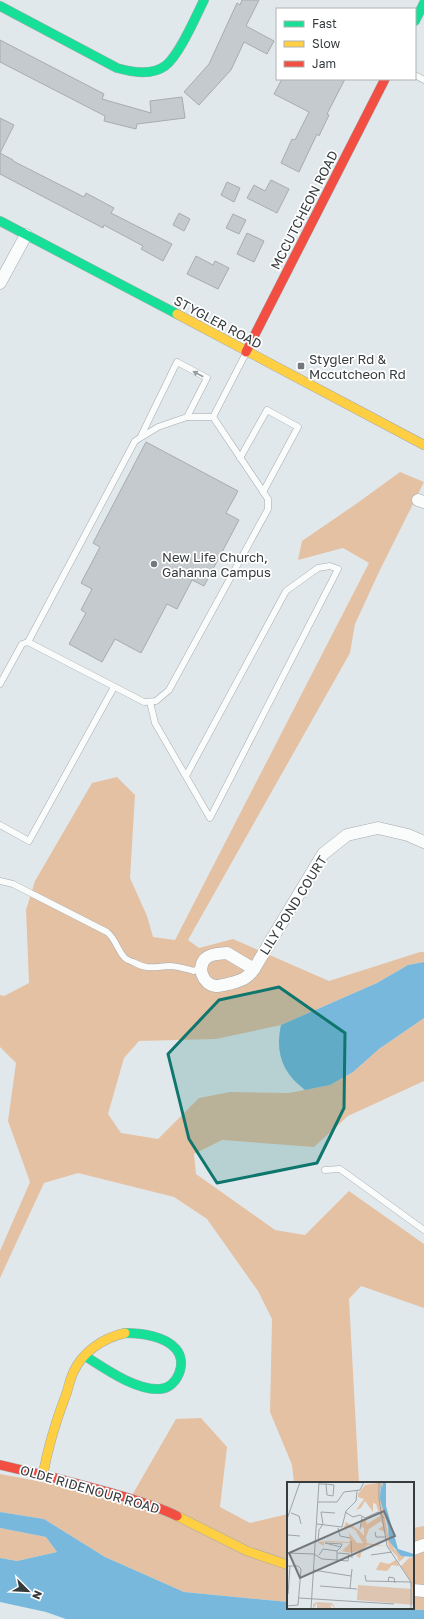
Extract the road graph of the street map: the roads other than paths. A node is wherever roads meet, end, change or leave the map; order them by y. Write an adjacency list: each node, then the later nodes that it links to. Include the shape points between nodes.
1 (204, 0): 3 (street, via 177,52 166,66 149,72 118,68)
2 (424, 3): 4 (street)
3 (0, 6)
4 (416, 19)
5 (384, 80): 9 (street, MCCUTCHEON ROAD)
6 (0, 221): 7 (street, STYGLER ROAD)
7 (26, 235): 8 (street); 9 (street, STYGLER ROAD)
8 (0, 283)
9 (246, 352): 11 (lane); 13 (street, STYGLER ROAD)
10 (187, 417): 11 (lane); 12 (lane); 12 (lane, one-way to 12, via 207,378 177,362)
11 (213, 417): 14 (lane)
12 (140, 436): 16 (lane, via 135,441)
13 (424, 446)
14 (240, 458): 15 (lane); 15 (lane, via 267,410 298,427)
15 (263, 492): 19 (lane, via 268,499 268,509 169,690 156,701)
16 (28, 642): 17 (lane, via 22,644); 18 (lane)
17 (0, 684)
18 (114, 687): 19 (lane, via 144,702); 21 (lane, via 29,841)
19 (150, 702): 20 (lane, via 154,723)
20 (186, 776): 20 (lane, via 210,818 338,569 330,566 318,568 286,591)
21 (0, 825)
22 (424, 842): 25 (street, LILY POND COURT, via 408,835 378,828 348,835 323,854)
23 (0, 881): 24 (lane, via 13,884 107,932 113,936 125,958 141,967 152,969 170,966 194,971)
24 (201, 967): 25 (street, LILY POND COURT, via 205,959 213,954 227,954); 25 (street, LILY POND COURT, via 202,976 208,983 217,986 242,980 250,976)
25 (254, 969)
26 (325, 1170): 27 (lane, via 340,1169)
27 (424, 1230)
28 (85, 1356): 28 (street, via 133,1384 146,1388 168,1387 177,1379 181,1367 179,1352 175,1348 160,1339 140,1334 121,1334 103,1339); 30 (street, via 75,1368 50,1442)
29 (0, 1465): 30 (street, OLDE RIDENOUR ROAD)
30 (43, 1474): 33 (street, OLDE RIDENOUR ROAD, via 166,1510 247,1551)
31 (424, 1546): 32 (street)
32 (414, 1549)
33 (287, 1565)
34 (414, 1590): 35 (street)
35 (424, 1591)

